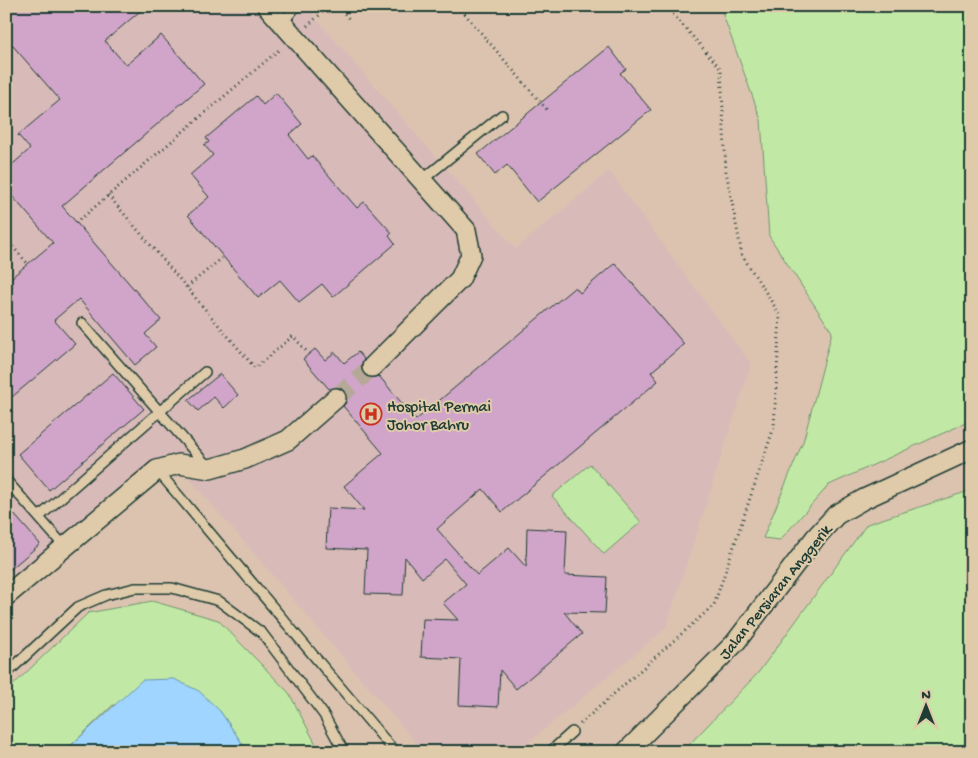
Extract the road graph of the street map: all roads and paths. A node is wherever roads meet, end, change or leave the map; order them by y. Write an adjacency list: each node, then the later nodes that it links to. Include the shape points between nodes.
1 (267, 6): 8 (street)
2 (296, 6): 8 (lane)
3 (330, 6): 8 (path)
4 (338, 6): 7 (path)
5 (458, 6): 9 (path)
6 (666, 6): 32 (path, via 722,69 726,171 742,255 780,315 774,427 714,605)
7 (350, 20)
8 (288, 30): 11 (street); 12 (path)
9 (548, 111)
10 (502, 115): 11 (lane)
11 (421, 181): 20 (street, via 466,230 471,255 460,279)
12 (108, 195): 13 (path); 17 (path)
13 (76, 223)
14 (7, 241): 16 (path)
15 (222, 258): 17 (path)
16 (28, 264)
17 (187, 288): 19 (path, via 255,368 293,336)
18 (82, 323): 23 (lane)
19 (309, 354)
20 (372, 367)
21 (205, 372): 23 (lane)
22 (336, 398): 25 (street, via 288,440 245,459)
23 (160, 412): 25 (lane); 28 (lane)
24 (972, 449): 36 (street, Jalan Persiaran Anggerik, via 836,515 735,643)
25 (210, 469): 26 (street, via 179,464)
26 (157, 470): 29 (street); 34 (lane)
27 (6, 480): 28 (lane)
28 (39, 517): 29 (lane)
29 (64, 546): 30 (street)
30 (6, 596)
31 (6, 674): 33 (lane, via 78,607 106,595 135,588 172,588 219,601 262,633 324,715)
32 (572, 732): 35 (lane)
33 (344, 752)
34 (395, 752)
35 (550, 752)
36 (626, 752)

